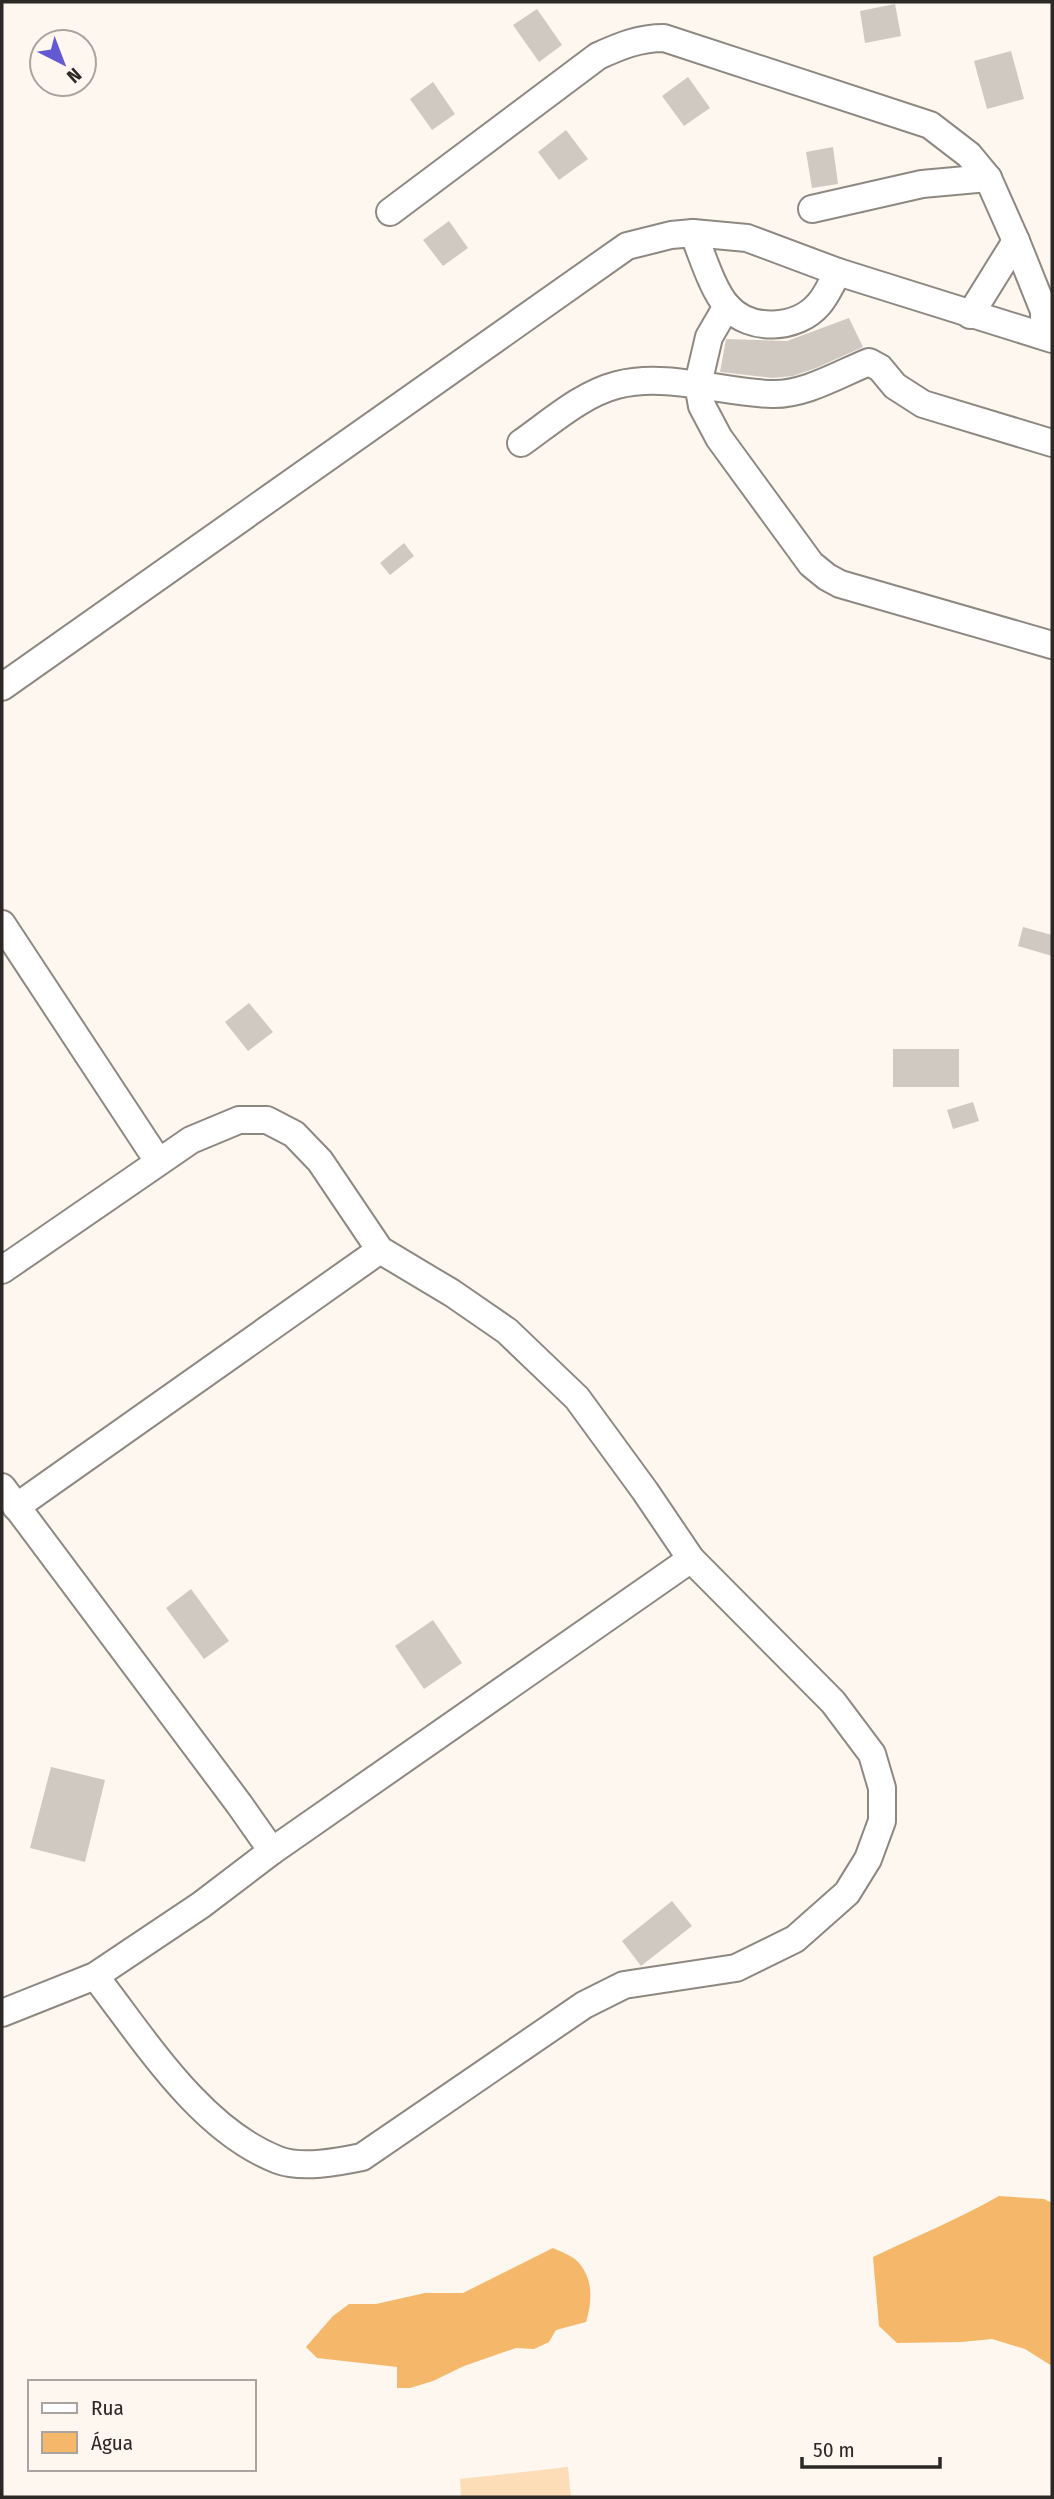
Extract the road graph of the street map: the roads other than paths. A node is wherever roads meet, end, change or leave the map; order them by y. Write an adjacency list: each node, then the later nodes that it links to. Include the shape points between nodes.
1 (988, 178): 2 (lane, via 922,184); 3 (lane, via 969,155 930,125 664,38 645,38 598,57); 5 (lane)
2 (812, 209)
3 (390, 212)
4 (694, 233): 6 (lane, via 747,238); 7 (lane); 14 (lane, via 627,246)
5 (1016, 241): 8 (lane); 9 (lane, via 1044,311)
6 (838, 272): 7 (lane, via 819,305 783,324 763,325); 8 (lane)
7 (727, 306): 10 (lane, via 709,337)
8 (970, 315): 9 (lane)
9 (1048, 337)
10 (698, 384): 11 (lane, via 620,384 595,392); 12 (lane, via 773,394 796,391 872,362 895,386 923,404); 13 (lane, via 702,406 719,438 811,564 827,577)
11 (521, 443)
12 (1052, 443)
13 (1052, 645)
14 (2, 687)
15 (2, 924): 16 (lane)
16 (158, 1161): 17 (lane, via 239,1119 267,1120 295,1134 320,1161); 18 (lane)
17 (380, 1250): 19 (lane); 20 (lane, via 507,1332 577,1398)
18 (2, 1270)
19 (9, 1497): 21 (lane)
20 (691, 1559): 21 (lane); 22 (lane, via 833,1702 872,1754 882,1788 882,1821 868,1859 847,1894 795,1940 736,1968 624,1985 584,2005 362,2157 324,2165 279,2161 203,2112)
21 (272, 1851): 22 (lane)
22 (96, 1976): 23 (lane)
23 (2, 2013)

